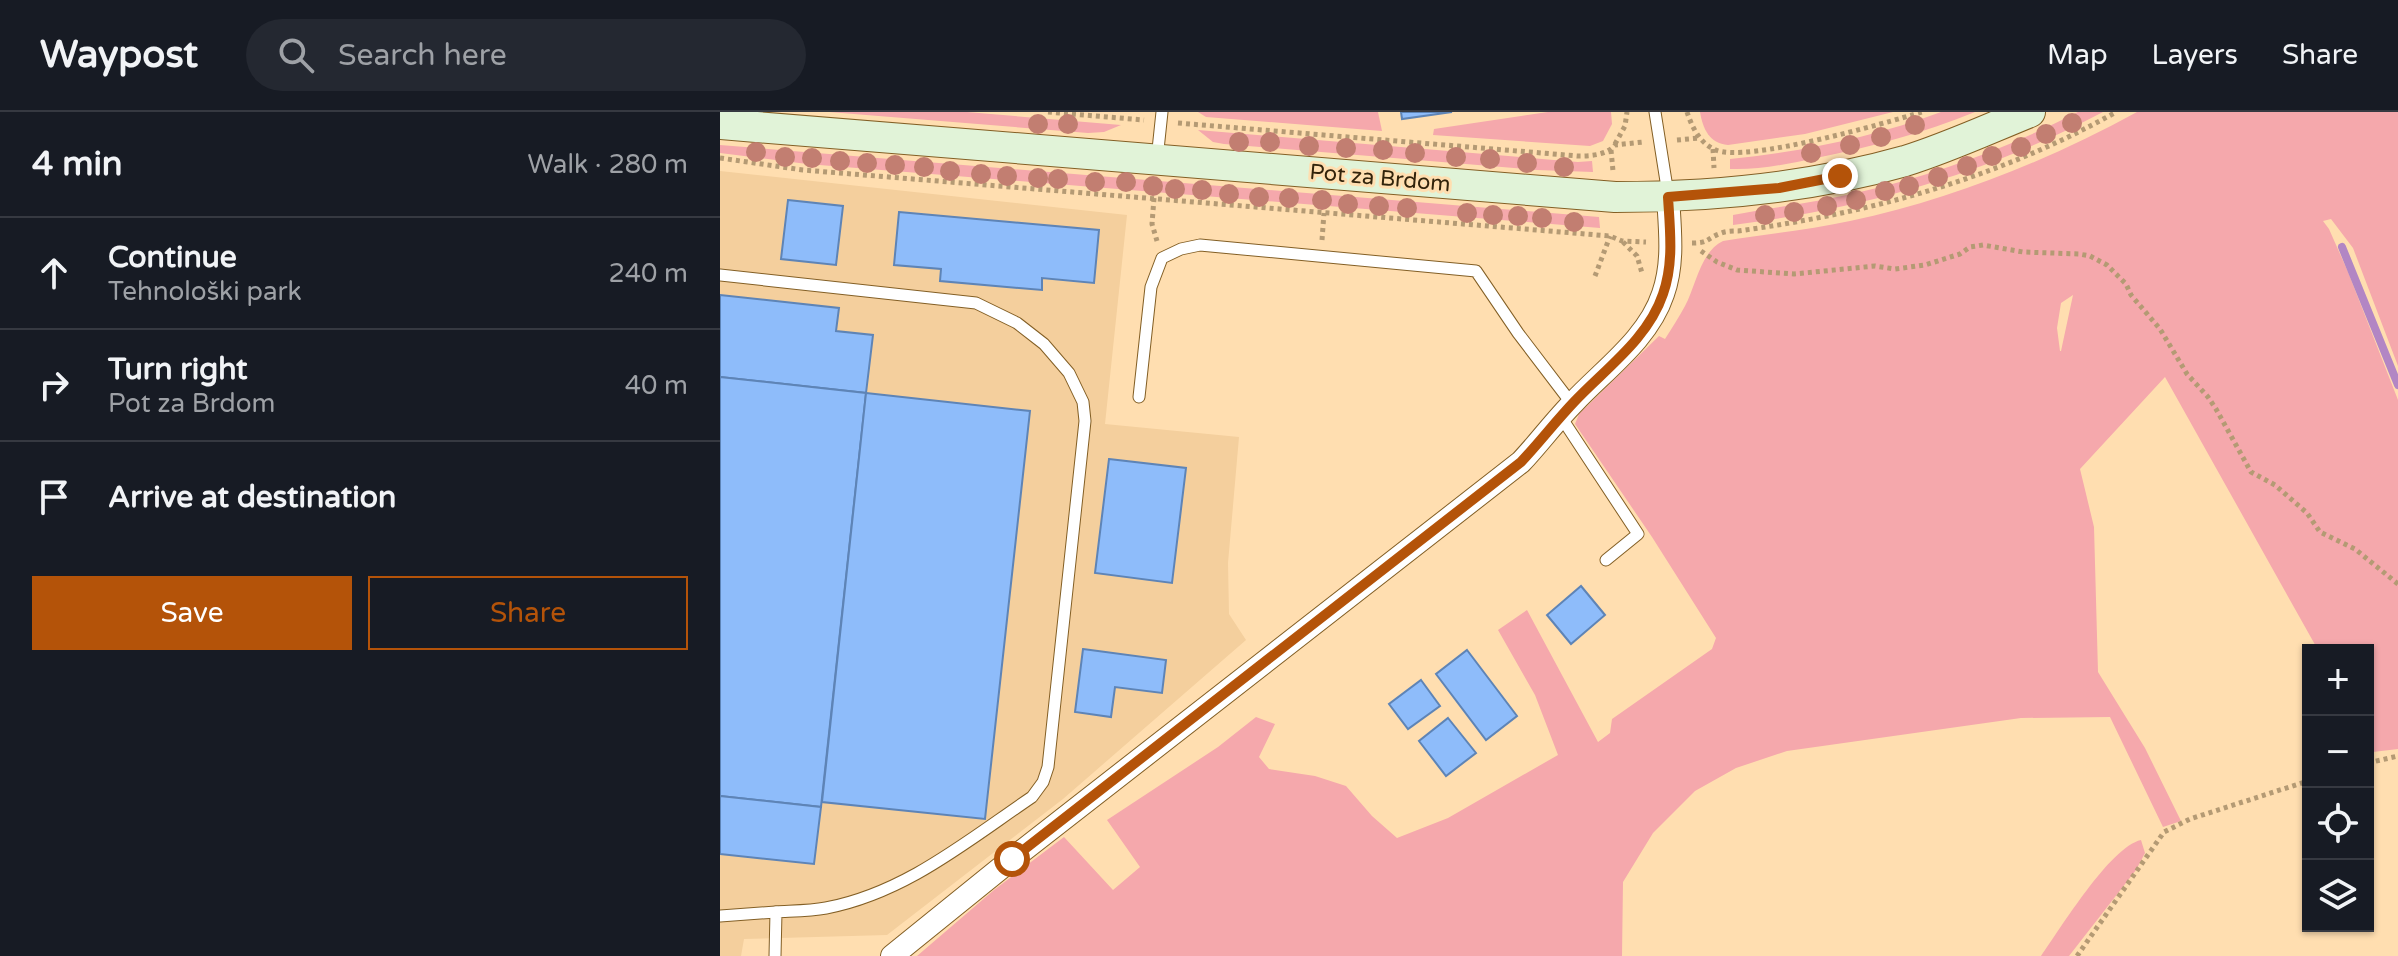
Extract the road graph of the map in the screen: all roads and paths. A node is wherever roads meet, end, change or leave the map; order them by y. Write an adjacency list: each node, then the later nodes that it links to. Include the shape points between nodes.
1 (1048, 112): 8 (path)
2 (1162, 112): 18 (lane)
3 (1627, 112): 15 (path)
4 (1655, 112): 21 (lane)
5 (1687, 112): 12 (path)
6 (1922, 112): 16 (path, via 1810,141 1730,153)
7 (2030, 112): 21 (main road, Pot za Brdom, via 1905,161 1779,188)
8 (1077, 113): 9 (path)
9 (1128, 119)
10 (720, 124): 18 (main road, Pot za Brdom)
11 (1198, 125): 15 (path, Pot za Brdom, via 1578,156)
12 (1700, 138): 13 (path); 16 (path)
13 (1686, 139)
14 (1634, 143): 15 (path, Pot za Brdom)
15 (1613, 147): 20 (path)
16 (1713, 149): 19 (path)
17 (720, 158): 22 (path, Pot za Brdom, via 803,170)
18 (1157, 159): 21 (main road, Pot za Brdom)
19 (1714, 165)
20 (1612, 168)
21 (1668, 197): 34 (street, via 1670,265 1659,305 1638,338)
22 (1154, 198): 24 (path); 27 (path, Pot za Brdom)
23 (1717, 222): 26 (path)
24 (1152, 224)
25 (1618, 229): 28 (path)
26 (1718, 234)
27 (1610, 236): 28 (path, Pot za Brdom); 32 (path)
28 (1619, 240): 29 (path, Pot za Brdom)
29 (1647, 242)
30 (1701, 251): 36 (path, via 1737,270 1794,274 1925,265 1983,245 2090,256 2126,284 2160,329 2216,409 2251,472 2275,485 2320,532 2355,549)
31 (720, 275): 40 (lane, via 976,303 1017,323 1044,344 1069,373 1083,402 1085,421 1043,782 1032,797 919,875 825,908)
32 (1595, 276)
33 (1139, 397): 34 (lane, via 1151,287 1162,258 1200,245 1476,271)
34 (1566, 410): 35 (lane, via 1638,534); 43 (street, via 1500,480)
35 (1606, 560)
36 (2398, 584)
37 (2398, 756): 38 (path)
38 (2374, 762)
39 (2302, 783): 44 (path, via 2164,832)
40 (776, 912): 41 (lane); 42 (lane)
41 (720, 916)
42 (775, 956)
43 (892, 956)
44 (2077, 956)

